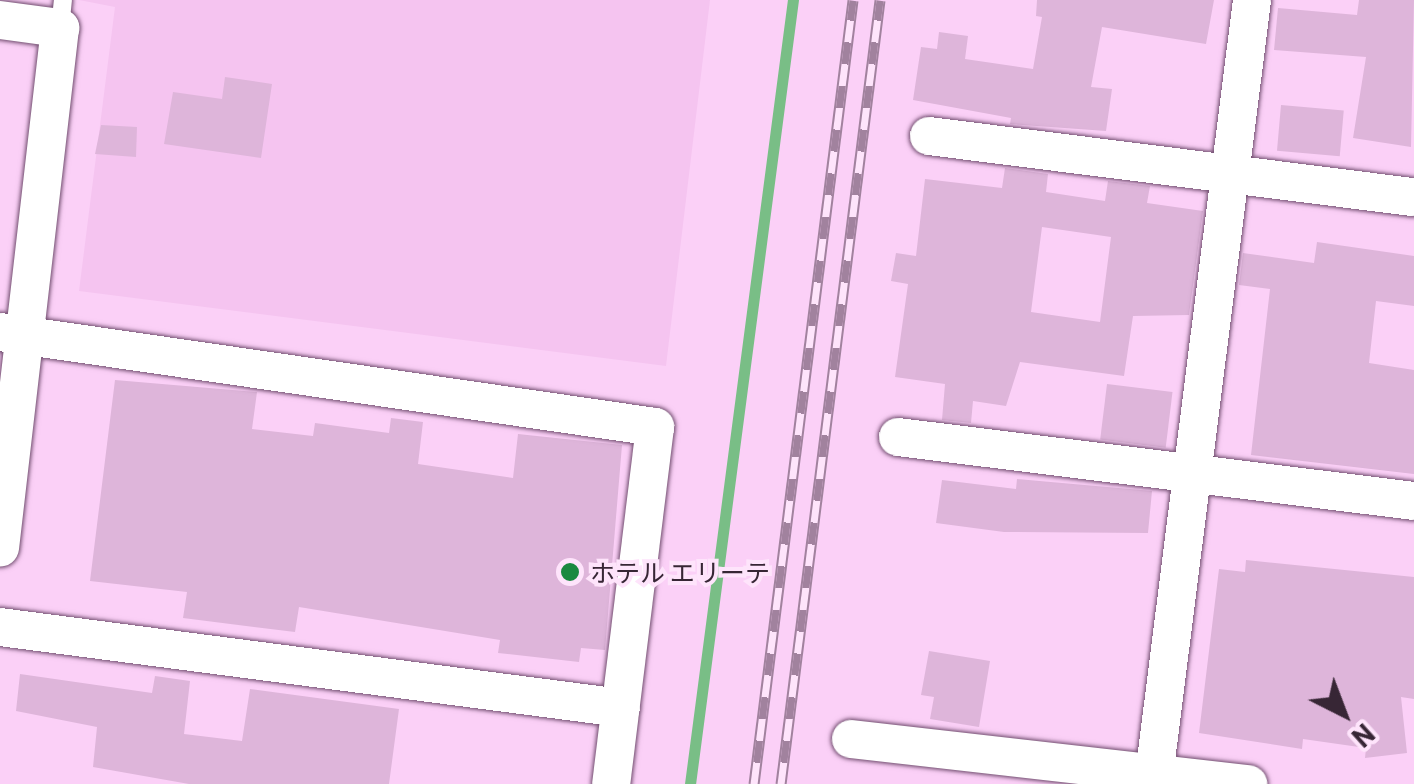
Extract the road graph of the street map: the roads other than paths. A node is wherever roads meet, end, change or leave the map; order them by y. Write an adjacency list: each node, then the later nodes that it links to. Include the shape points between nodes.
1 (1252, 0): 5 (street)
2 (62, 14): 3 (street); 7 (street)
3 (0, 20)
4 (929, 136): 5 (street)
5 (1230, 172): 6 (street); 9 (street)
6 (1414, 197)
7 (11, 333): 11 (street); 13 (street, via 655,427)
8 (898, 437): 9 (street)
9 (1194, 475): 10 (street); 15 (street)
10 (1414, 501)
11 (0, 548)
12 (0, 628): 13 (street)
13 (621, 708): 16 (street)
14 (851, 739): 15 (street)
15 (1154, 778): 17 (street)
16 (611, 784)
17 (1248, 784)

